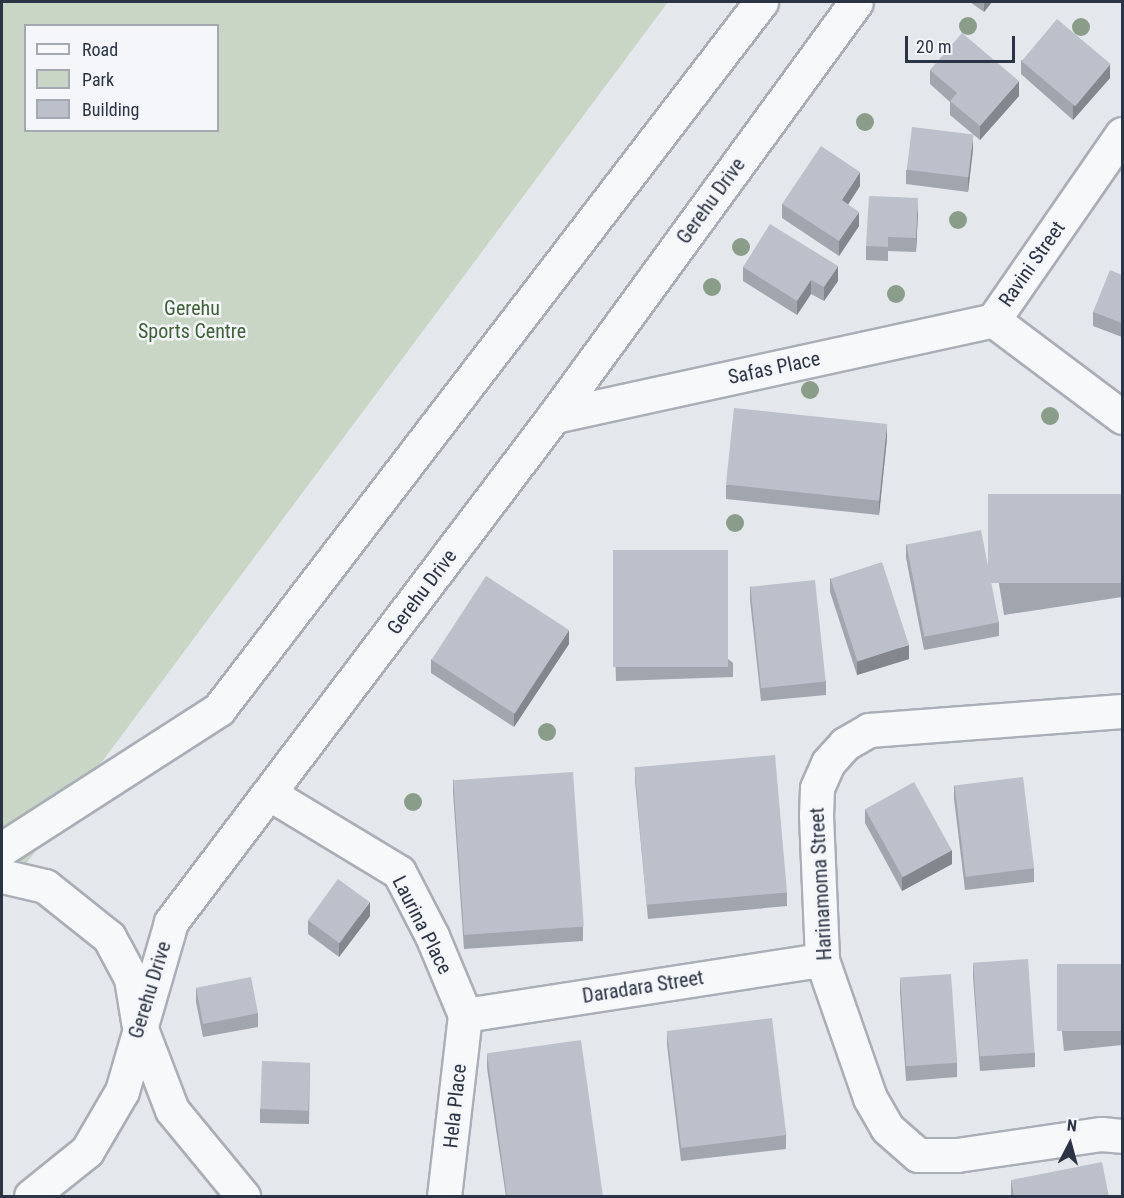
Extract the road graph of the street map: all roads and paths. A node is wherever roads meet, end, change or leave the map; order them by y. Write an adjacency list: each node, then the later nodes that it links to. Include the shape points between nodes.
1 (761, 2): 9 (street, via 219,709)
2 (856, 2): 5 (street, Gerehu Drive)
3 (1122, 134): 4 (street, Ravini Street)
4 (993, 320): 5 (street, Safas Place); 6 (street, Ravini Street)
5 (555, 416): 8 (street, Gerehu Drive)
6 (1122, 417)
7 (1122, 711): 11 (street, Harinamoma Street, via 869,730 845,744 828,764 817,788)
8 (270, 794): 12 (street, Laurina Place, via 399,872); 13 (street, Gerehu Drive, via 171,922)
9 (2, 849)
10 (2, 876): 13 (street, via 45,886 108,937 131,978)
11 (822, 960): 12 (street, Daradara Street); 14 (street, Harinamoma Street, via 870,1098 887,1128 918,1155 957,1155 1101,1134)
12 (465, 1014): 17 (street, Hela Place)
13 (138, 1021): 15 (street, Gerehu Drive, via 122,1091 87,1151); 16 (street, via 172,1110)
14 (1122, 1136)
15 (31, 1197)
16 (243, 1197)
17 (444, 1197)

